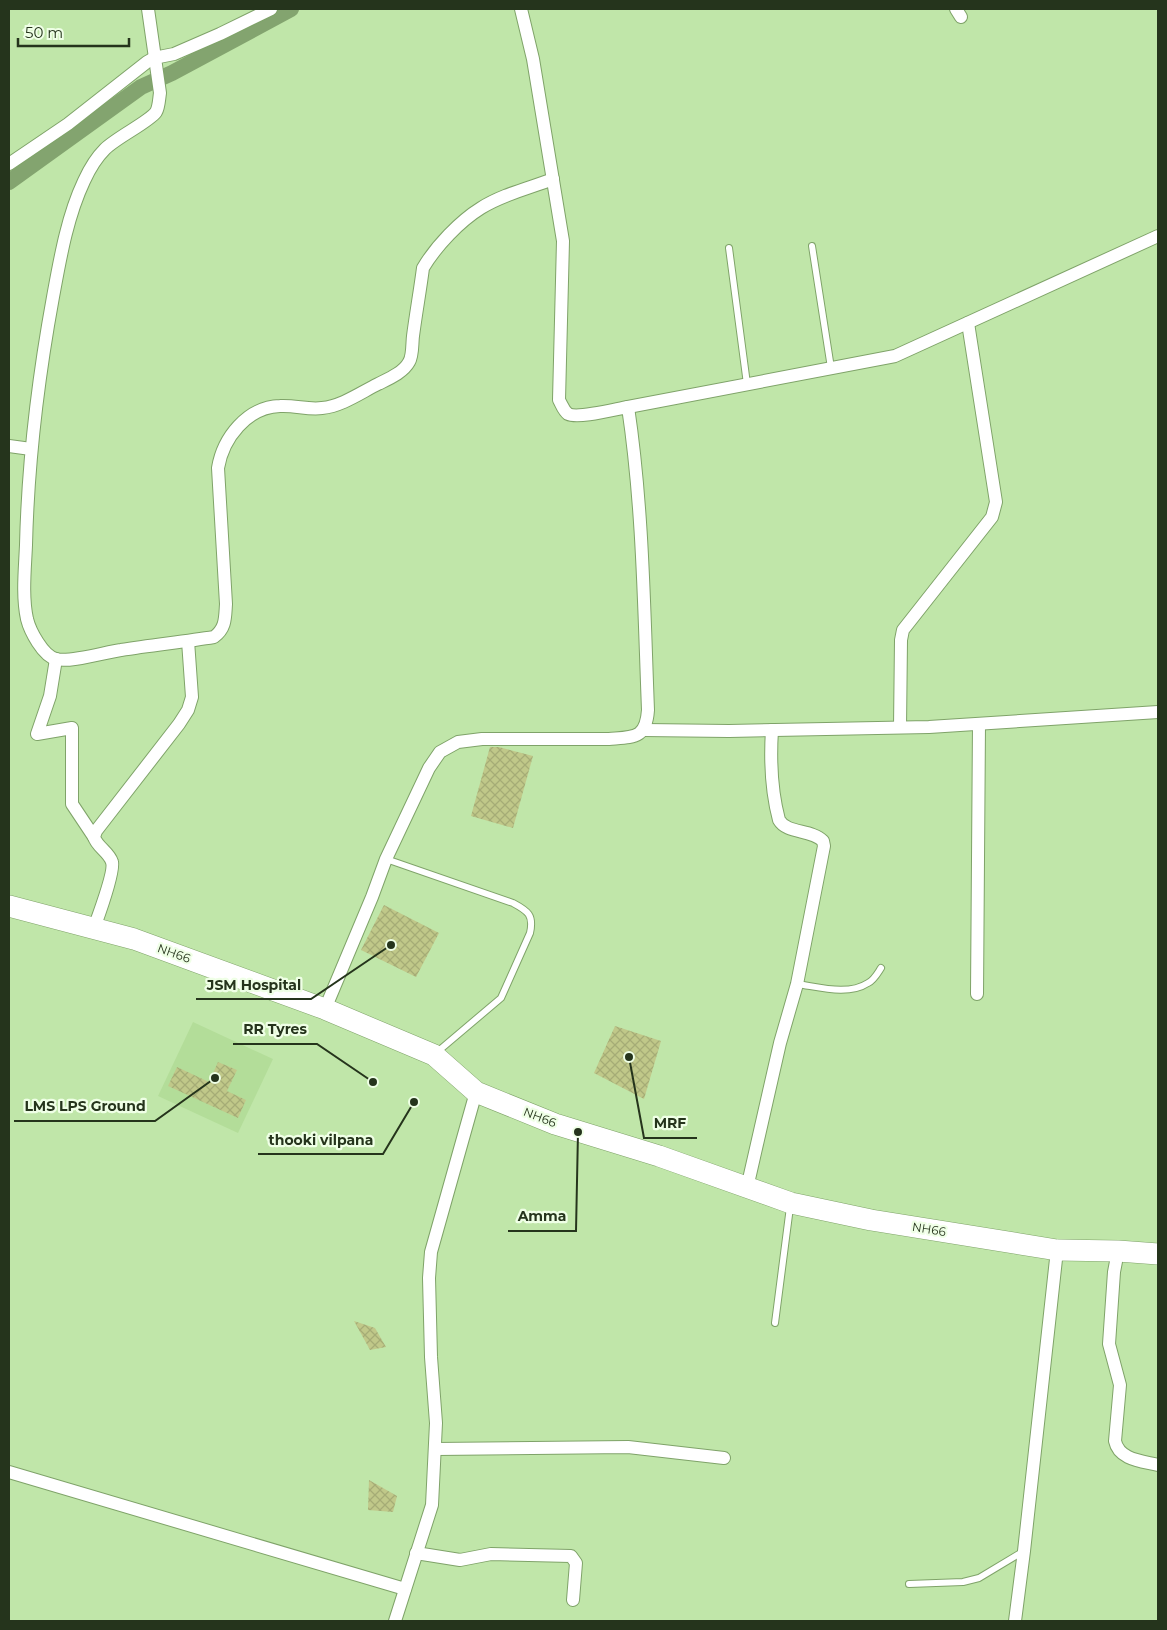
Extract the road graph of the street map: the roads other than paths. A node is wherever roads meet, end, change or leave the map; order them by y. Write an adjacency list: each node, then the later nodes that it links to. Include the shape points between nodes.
1 (148, 9): 4 (street)
2 (271, 9): 4 (street)
3 (521, 9): 6 (street, via 534,59)
4 (154, 61): 5 (street); 15 (street, via 160,93 155,113 104,149 84,181 74,206 46,334)
5 (9, 164)
6 (553, 179): 13 (street, via 563,241 560,400 570,415); 16 (street, via 482,208 466,219 430,255 423,268 409,362 396,374 346,401 324,408 265,408 235,430 220,457 218,468 226,604 224,623 214,637)
7 (1158, 236): 10 (street)
8 (812, 246): 11 (lane)
9 (729, 248): 12 (lane)
10 (968, 323): 11 (street, via 894,356); 20 (street, via 996,502 992,517 903,630)
11 (831, 368): 12 (street)
12 (748, 384): 13 (street)
13 (628, 407): 21 (street, via 643,580 648,710)
14 (10, 446): 15 (street)
15 (31, 449): 17 (street, via 27,512 27,620 45,652)
16 (188, 641): 17 (street); 23 (street, via 192,697 188,710)
17 (56, 660): 23 (street, via 50,696 36,734 72,728 72,804)
18 (1158, 712): 19 (street)
19 (979, 724): 20 (street); 29 (street)
20 (900, 728): 22 (street)
21 (644, 730): 22 (street); 24 (street, via 630,738 458,742 440,752 429,768)
22 (772, 730): 28 (street, via 771,779 779,820 788,827 818,836 824,846)
23 (94, 837): 26 (street, via 109,855 113,867)
24 (386, 859): 30 (street); 31 (lane, via 513,903 524,908 532,922 502,998)
25 (9, 906): 26 (highway, NH66 / NH66)
26 (94, 928): 30 (highway, NH66 / NH66, via 134,938)
27 (881, 968): 28 (lane, via 867,984 844,990)
28 (797, 984): 33 (street)
29 (977, 994)
30 (325, 1009): 31 (highway, NH66 / NH66)
31 (434, 1055): 32 (highway, NH66 / NH66)
32 (476, 1092): 33 (highway, NH66 / NH66, via 555,1124 659,1156); 39 (street, via 431,1252 429,1278)
33 (746, 1188): 34 (highway, NH66 / NH66)
34 (791, 1203): 35 (highway, NH66 / NH66, via 871,1220); 38 (lane)
35 (1057, 1250): 36 (highway, NH66 / NH66); 43 (street)
36 (1118, 1251): 37 (highway, NH66 / NH66); 41 (street, via 1109,1344 1120,1385 1116,1447 1125,1456)
37 (1158, 1254)
38 (775, 1323)
39 (436, 1449): 40 (street, via 628,1447); 44 (street, via 432,1505)
40 (724, 1458)
41 (1158, 1465)
42 (9, 1472): 46 (street)
43 (1024, 1551): 45 (lane, via 979,1578 964,1582); 49 (street)
44 (416, 1553): 46 (street); 47 (street, via 460,1560 491,1554 571,1556 576,1563)
45 (909, 1584)
46 (405, 1589): 48 (street)
47 (573, 1600)
48 (395, 1621)
49 (1015, 1621)

